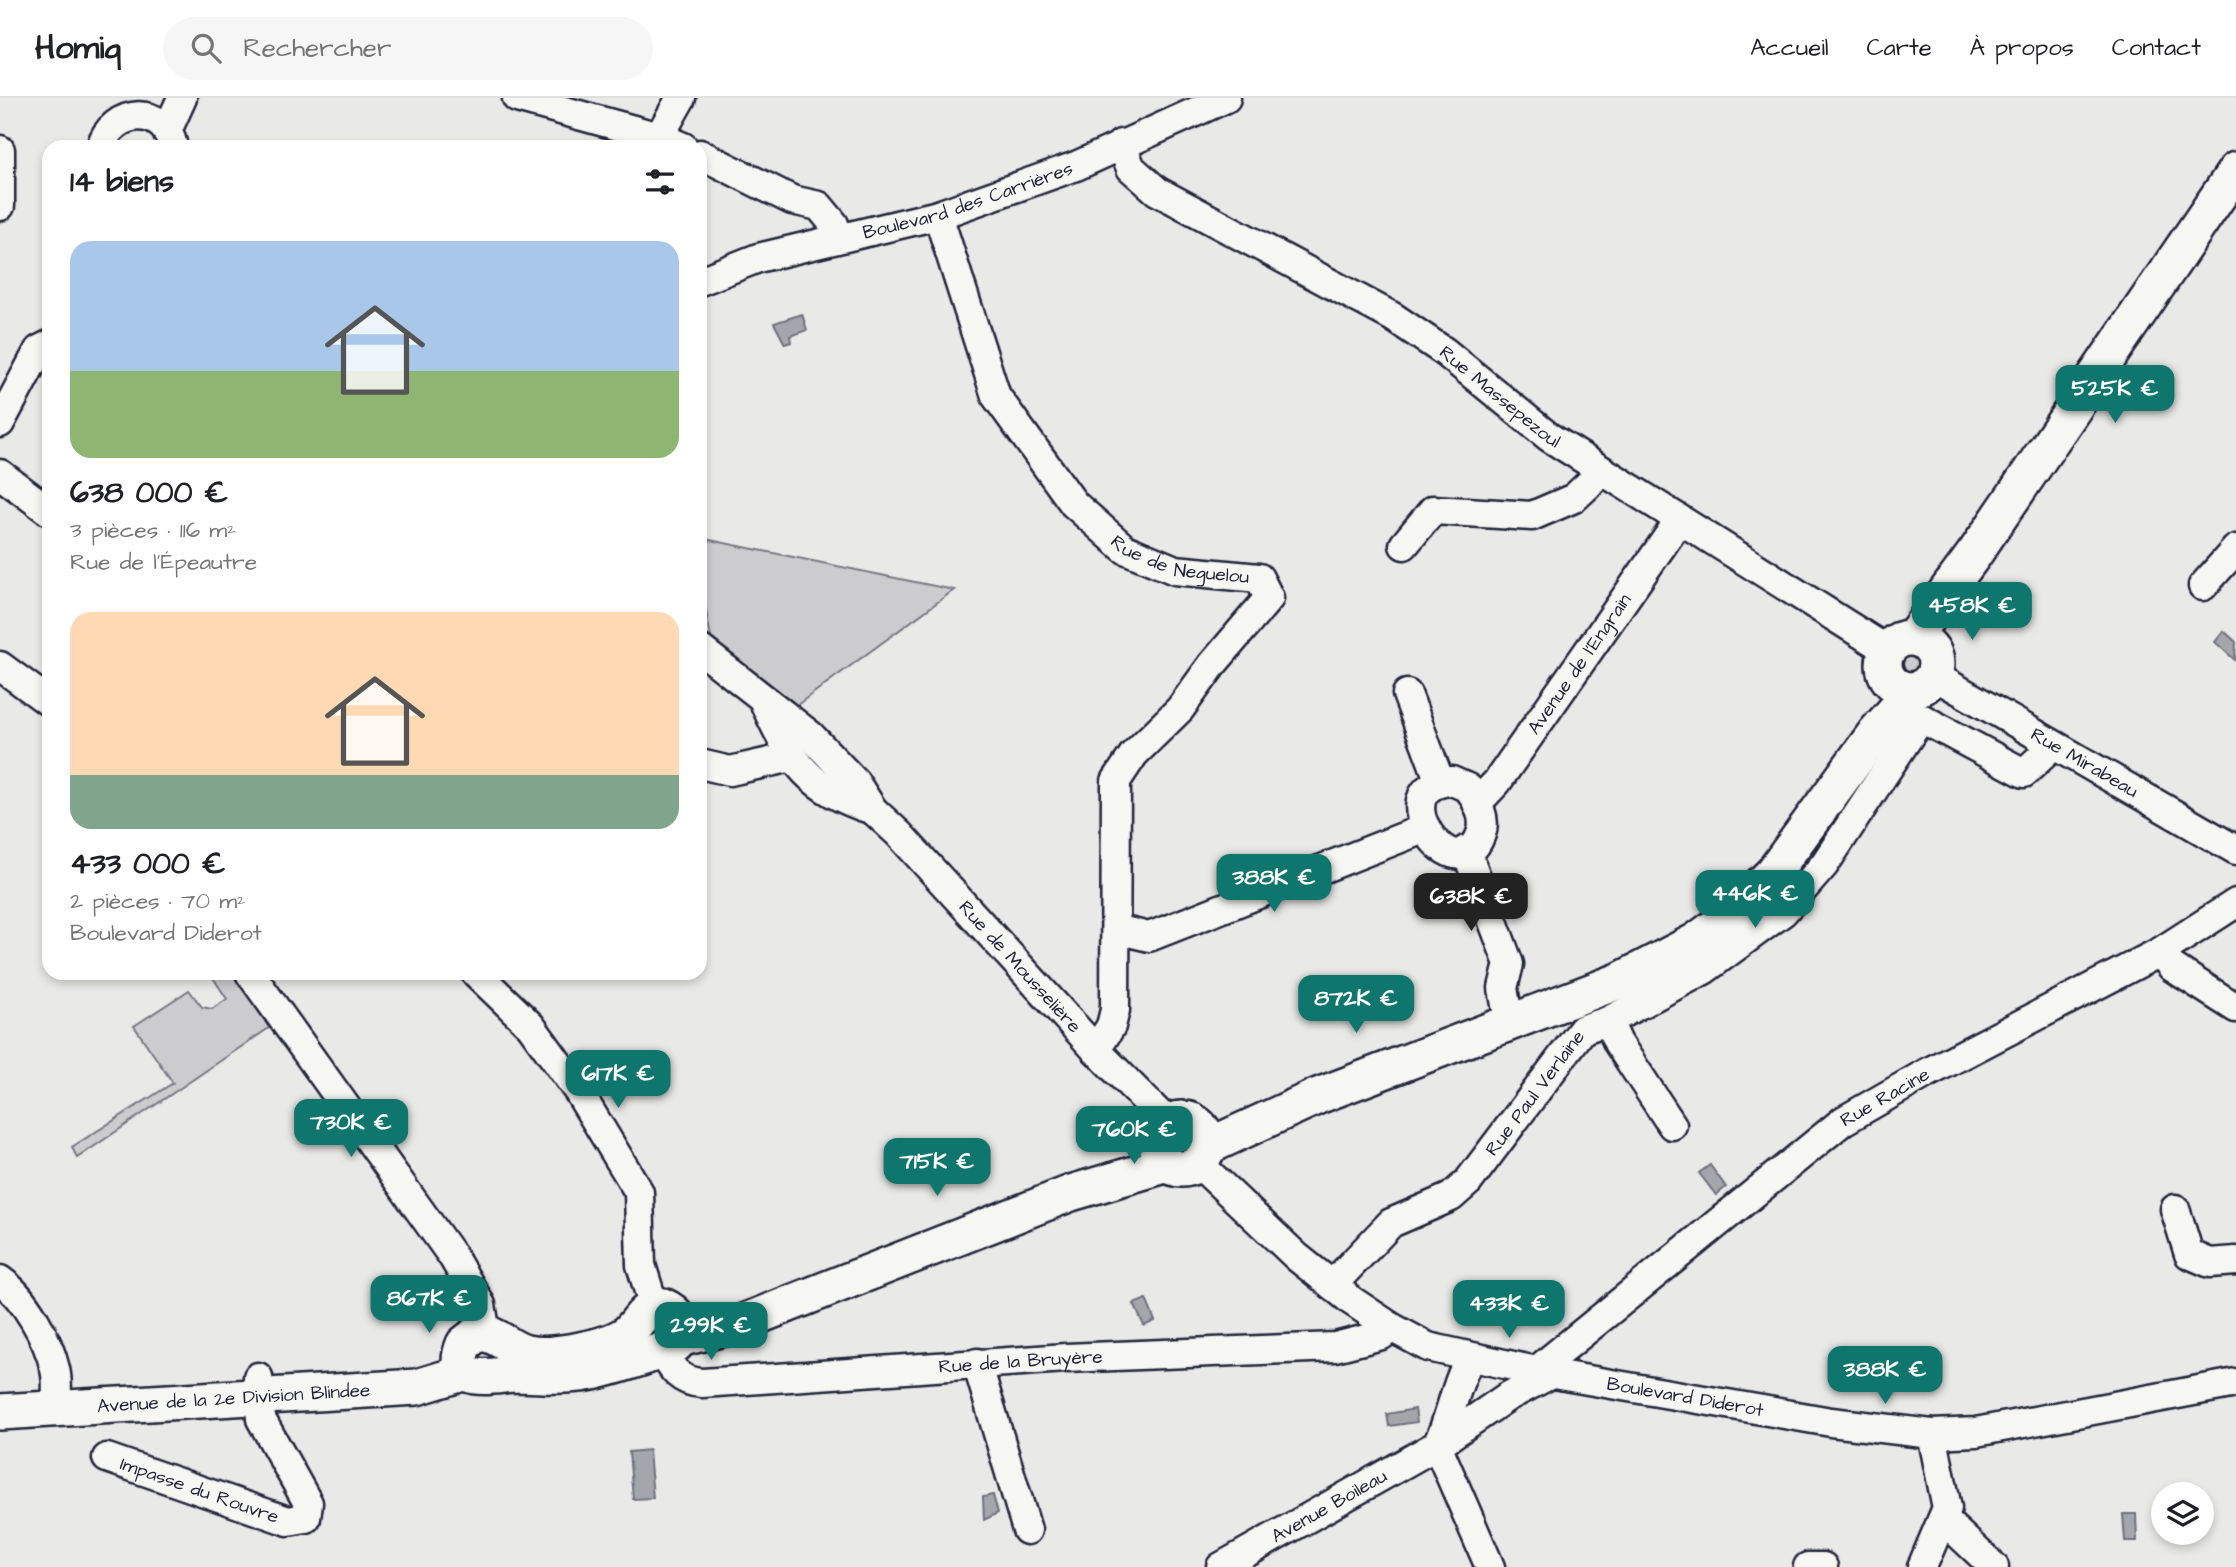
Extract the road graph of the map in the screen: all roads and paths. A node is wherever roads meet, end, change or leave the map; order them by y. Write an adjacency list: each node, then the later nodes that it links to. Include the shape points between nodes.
1 (182, 98): 5 (street)
2 (517, 98): 7 (street)
3 (681, 98): 8 (street)
4 (1210, 100): 9 (street, Boulevard des Carrières)
5 (170, 139): 6 (street, via 157,121 138,116 121,119 107,130)
6 (103, 140)
7 (664, 140)
8 (671, 140)
9 (1121, 144): 16 (street, Boulevard des Carrières, via 1076,166); 22 (street, Rue Massepezoul, via 1131,168 1150,186 1414,330)
10 (0, 150): 15 (street)
11 (707, 158): 13 (street)
12 (2236, 170): 30 (main road, via 1975,554)
13 (792, 200): 17 (street, via 819,206); 18 (street, via 806,218)
14 (2236, 202): 30 (main road)
15 (0, 206)
16 (938, 215): 17 (street, Boulevard des Carrières); 45 (street, Rue de Neguelou, via 996,396 1074,504 1125,550 1175,570 1259,578 1269,598 1180,709 1133,754 1116,781)
17 (838, 237): 18 (street, Boulevard des Carrières)
18 (809, 244): 19 (street, Boulevard des Carrières)
19 (707, 278)
20 (42, 348): 21 (street)
21 (0, 423)
22 (1602, 472): 25 (street, Rue Massepezoul); 26 (street, via 1574,498 1532,516 1433,510)
23 (0, 474): 24 (street)
24 (42, 506)
25 (1679, 521): 30 (street, Rue Massepezoul); 39 (street, Avenue de l'Engrain, via 1497,782)
26 (1404, 545)
27 (2236, 549): 28 (street)
28 (2203, 586)
29 (707, 654): 34 (street, Rue de Mousselière)
30 (1911, 664): 35 (street, Rue Mirabeau); 49 (main road, via 1879,696 1780,841 1717,906 1692,926 1644,952); 54 (main road, via 1893,710 1773,873 1696,941 1619,981)
31 (0, 666): 33 (street)
32 (1407, 694): 38 (street)
33 (42, 697)
34 (762, 699): 36 (street, Rue de Mousselière); 40 (street, Rue de Mousselière, via 810,735 855,782)
35 (2053, 746): 43 (street, Rue Mirabeau); 51 (street, Rue Paul Verlaine, via 2024,773 1921,718 1824,865 1783,912 1704,970)
36 (792, 757): 37 (street, via 730,771); 40 (street, Rue de Mousselière, via 841,800)
37 (707, 766)
38 (1440, 782): 39 (street, via 1461,783); 41 (street, via 1423,797 1421,815)
39 (1477, 803): 42 (street, via 1483,828 1476,844)
40 (873, 810): 52 (street, Rue de Mousselière)
41 (1426, 828): 42 (street, via 1430,839 1443,850); 45 (street, via 1149,937)
42 (1466, 850): 49 (street, via 1509,964 1503,988)
43 (2236, 850)
44 (2236, 903): 46 (street, Rue Racine)
45 (1116, 929): 52 (street, Rue de Neguelou, via 1115,1010)
46 (2160, 952): 50 (street, via 2172,967); 65 (street, Rue Racine, via 1843,1121 1572,1344 1552,1355)
47 (255, 980): 62 (street, via 453,1257 481,1305)
48 (482, 980): 59 (street, Rue de la Bruyère, via 531,1026 578,1091 639,1192 641,1265)
49 (1506, 1005): 54 (main road, via 1247,1108)
50 (2236, 1008)
51 (1608, 1021): 53 (street); 58 (street, Rue Paul Verlaine, via 1583,1029 1468,1182 1451,1197 1391,1223)
52 (1096, 1050): 54 (street, Rue de Mousselière)
53 (1672, 1125)
54 (1183, 1144): 58 (street, Boulevard Diderot, via 1263,1226); 59 (main road, via 735,1307)
55 (2175, 1209): 56 (street, via 2189,1254 2210,1263)
56 (2236, 1261)
57 (0, 1280): 70 (street, via 20,1300 43,1339 55,1370)
58 (1332, 1285): 60 (street, Boulevard Diderot)
59 (668, 1327): 62 (main road, via 645,1311 628,1332 610,1343 579,1350); 62 (main road, via 583,1374 479,1379); 64 (street, Rue de la Bruyère, via 669,1365 680,1377 702,1384)
60 (1391, 1327): 61 (street, Boulevard Diderot); 64 (street, Rue de la Bruyère, via 1382,1335 1335,1347)
61 (1427, 1346): 63 (street, Boulevard Diderot); 69 (street)
62 (471, 1352): 67 (main road, Avenue de la 2e Division Blindee, via 415,1367)
63 (1471, 1357): 65 (street, Boulevard Diderot); 69 (street); 71 (street, via 1486,1374)
64 (976, 1363): 77 (street)
65 (1551, 1374): 71 (street, Rue Racine); 73 (street, Boulevard Diderot, via 1842,1424)
66 (2236, 1383): 73 (street, Boulevard Diderot, via 1976,1432)
67 (258, 1387): 70 (main road, Avenue de la 2e Division Blindee); 75 (street, Impasse du Rouvre, via 261,1419 308,1503 306,1518 288,1521)
68 (0, 1393): 70 (main road, Avenue de la 2e Division Blindee)
69 (1454, 1396): 74 (street, via 1450,1421)
70 (56, 1398): 72 (main road, Avenue de la 2e Division Blindee)
71 (1486, 1411): 74 (street, Avenue Boileau)
72 (0, 1412)
73 (1932, 1434): 76 (street, via 1947,1508)
74 (1437, 1446): 78 (street, Avenue Boileau); 79 (street)
75 (107, 1458)
76 (1943, 1519): 82 (street); 83 (street)
77 (1027, 1531)
78 (1221, 1567)
79 (1490, 1567)
80 (1808, 1567): 81 (street)
81 (1823, 1567)
82 (1922, 1567)
83 (1994, 1567)

